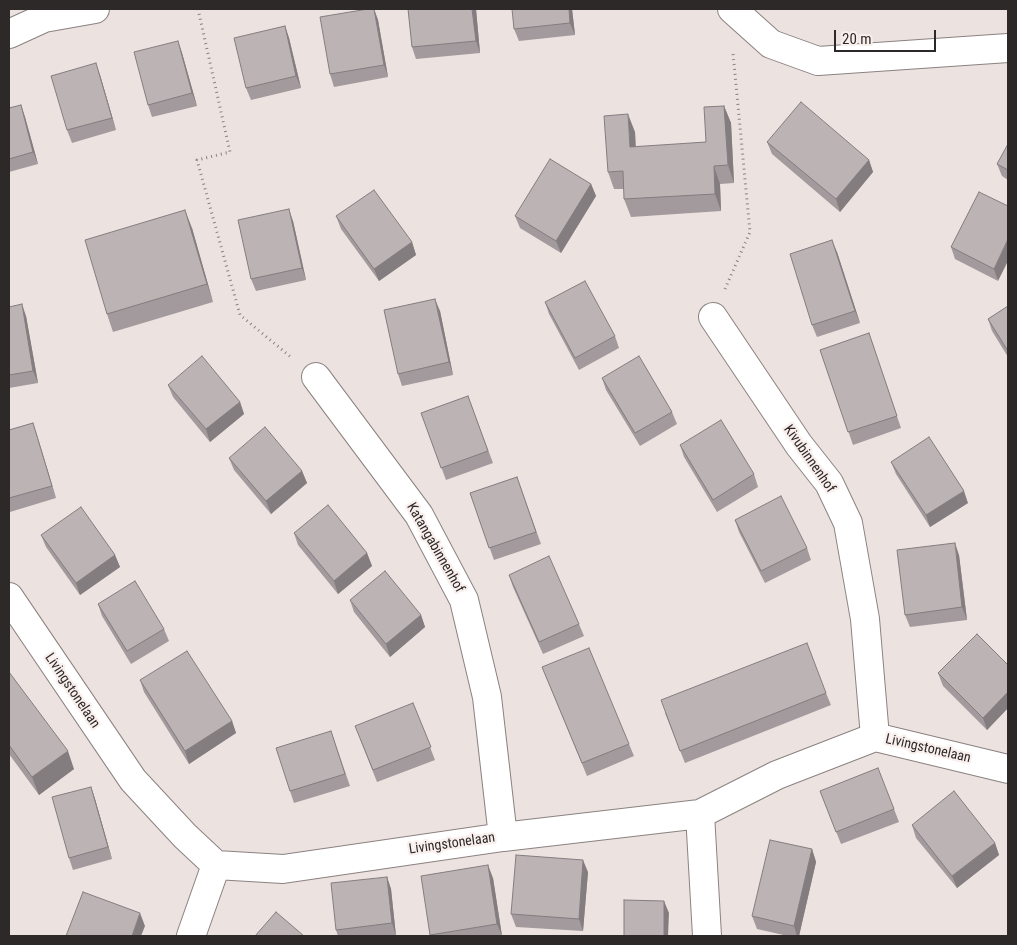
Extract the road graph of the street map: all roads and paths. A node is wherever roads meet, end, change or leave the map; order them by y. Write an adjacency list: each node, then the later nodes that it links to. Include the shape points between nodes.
1 (95, 9): 4 (street, via 44,18)
2 (198, 9): 8 (path, via 230,152 197,160 240,315)
3 (732, 9): 6 (street, via 771,44 818,61)
4 (9, 34)
5 (732, 48): 7 (path, via 750,232)
6 (1008, 48)
7 (714, 317): 10 (street, Kivubinnenhof, via 799,445 829,483 848,523 865,619)
8 (316, 377): 13 (street, Katangabinnenhof, via 419,515 464,600 487,697)
9 (9, 597): 14 (street, Livingstonelaan, via 133,780)
10 (874, 737): 11 (street, Livingstonelaan); 12 (street, Livingstonelaan, via 777,775)
11 (1008, 769)
12 (700, 814): 13 (street, Livingstonelaan); 16 (street)
13 (503, 837): 14 (street, Livingstonelaan, via 283,869)
14 (216, 865): 15 (street)
15 (191, 936)
16 (707, 936)

